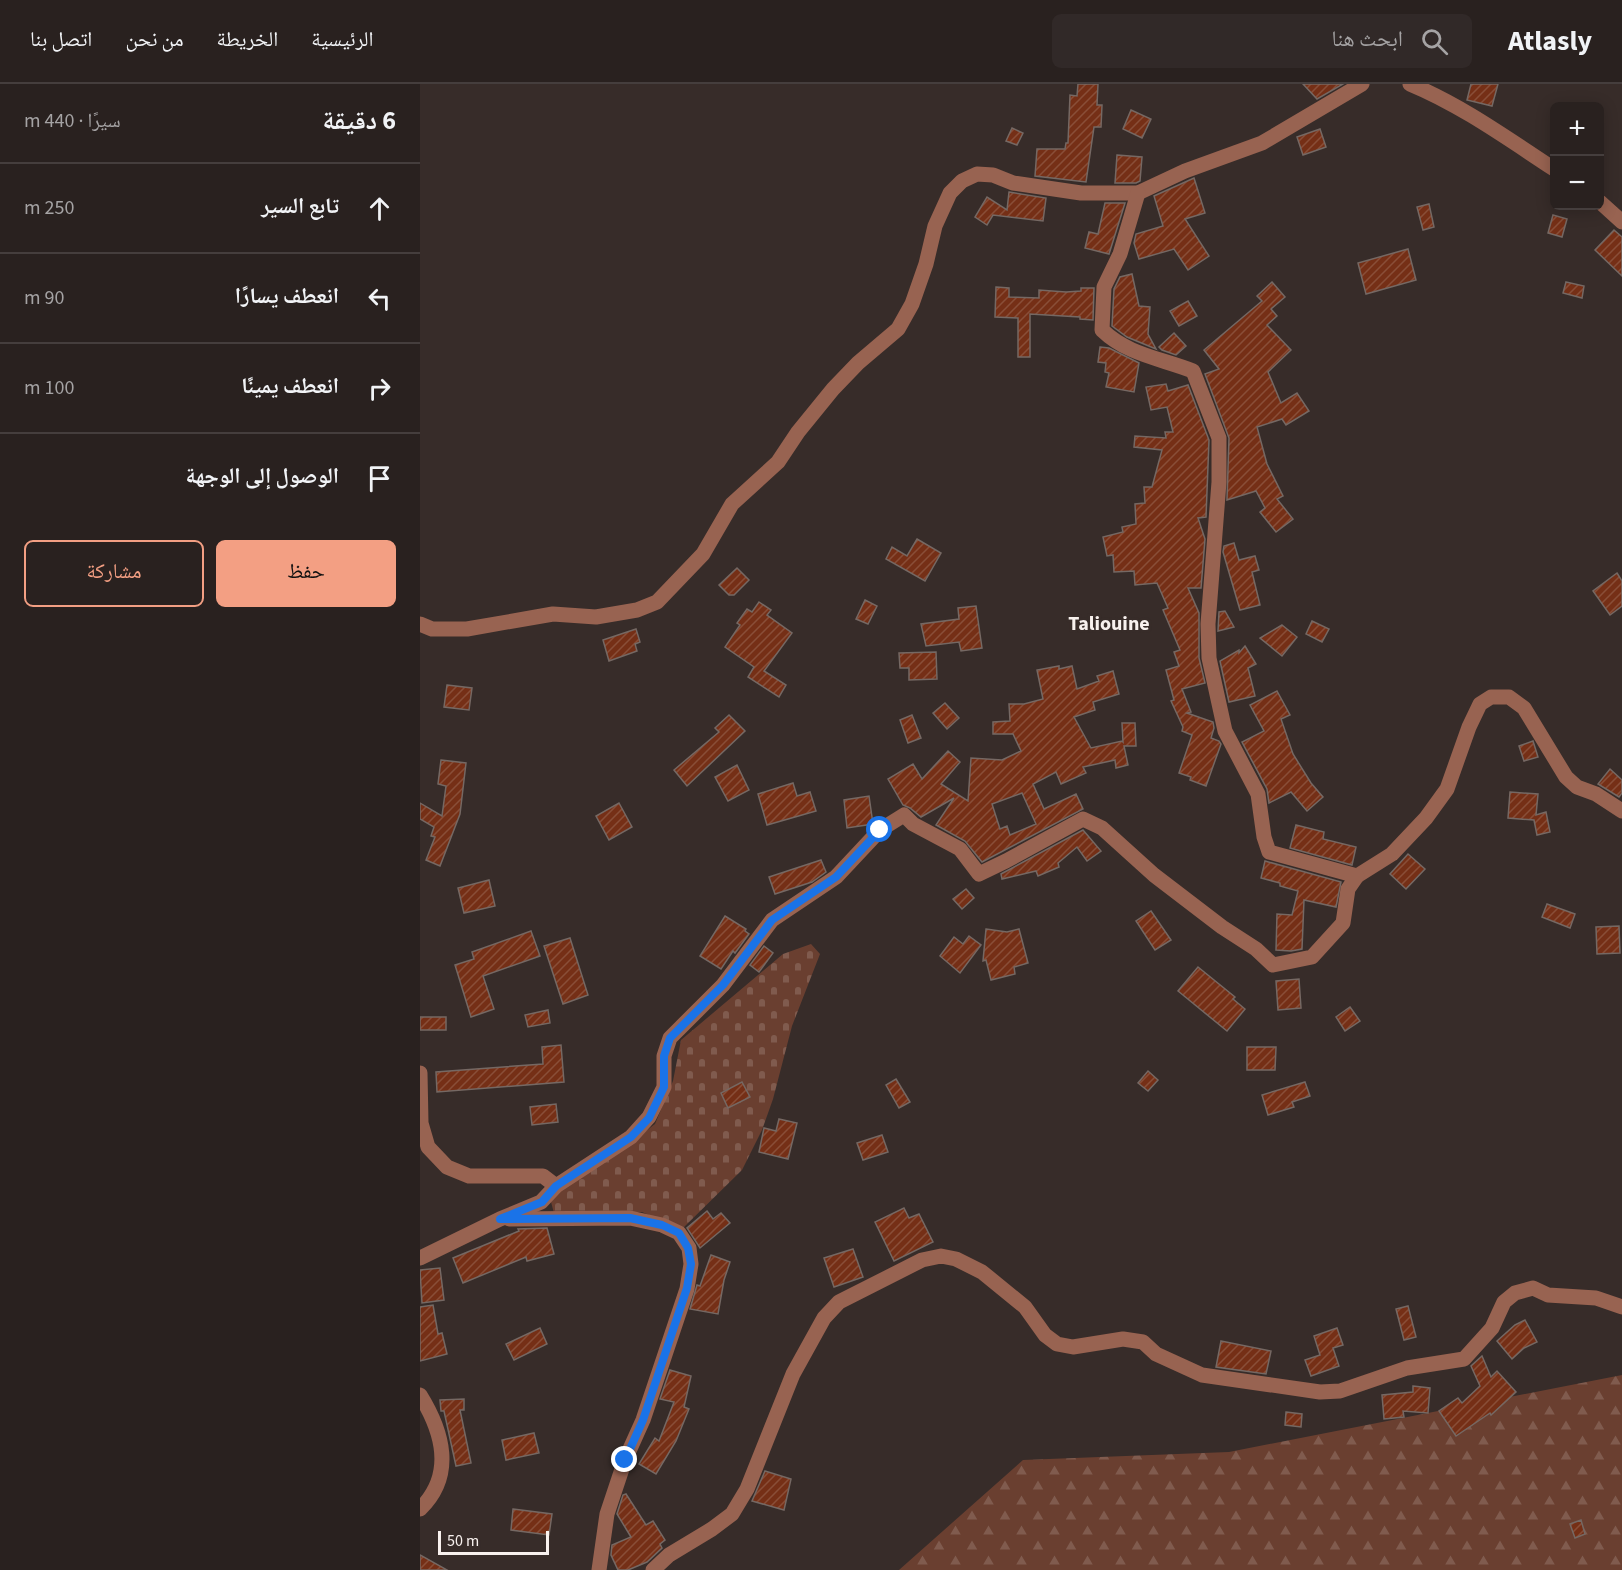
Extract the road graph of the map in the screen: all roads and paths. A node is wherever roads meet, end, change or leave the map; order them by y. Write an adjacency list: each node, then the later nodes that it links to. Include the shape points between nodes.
1 (1362, 84): 4 (street, via 1262,143)
2 (1410, 84): 3 (street, via 1489,126)
3 (1550, 166)
4 (1138, 193): 7 (street, via 1082,194 977,174 962,182 950,193 935,226 912,304 897,329 833,389 778,462 732,504 703,554 657,602 596,617 553,614 467,629 432,629); 9 (street, via 1120,254 1104,287 1102,330 1141,355 1193,370 1219,438 1208,624 1209,658 1225,731 1258,794 1269,852)
5 (1604, 206): 6 (street)
6 (1622, 222)
7 (420, 624)
8 (1622, 811): 9 (street, via 1566,777 1524,708 1509,697 1491,697 1480,704 1447,789 1426,818 1392,854)
9 (1357, 876): 11 (street, via 1348,889 1342,923 1311,957 1274,965 1154,875 1102,828 1083,819 978,874 960,849 913,824 904,815 880,830 836,877 772,920 723,985 670,1038 664,1056 664,1087 649,1118 631,1137)
10 (420, 1073): 11 (street, via 421,1123 428,1147 447,1167 469,1176 543,1176)
11 (556, 1186): 12 (street, via 542,1202)
12 (500, 1219): 13 (street); 17 (street, via 630,1218 679,1233 688,1248 691,1264 687,1288 607,1514)
13 (420, 1258)
14 (1622, 1307): 18 (street, via 1596,1298 1548,1294 1533,1288 1515,1293 1504,1302 1492,1328 1464,1359 1407,1368 1340,1390 1320,1392 1202,1376 1156,1354 1143,1342 1123,1339 1073,1347 1057,1344 1045,1335 1025,1307 982,1272 956,1259 941,1256 922,1260 839,1302 824,1318 793,1374 747,1489 732,1514)
15 (420, 1395): 16 (street, via 430,1412 442,1453 441,1475 431,1499)
16 (420, 1509)
17 (598, 1570)
18 (653, 1570)

